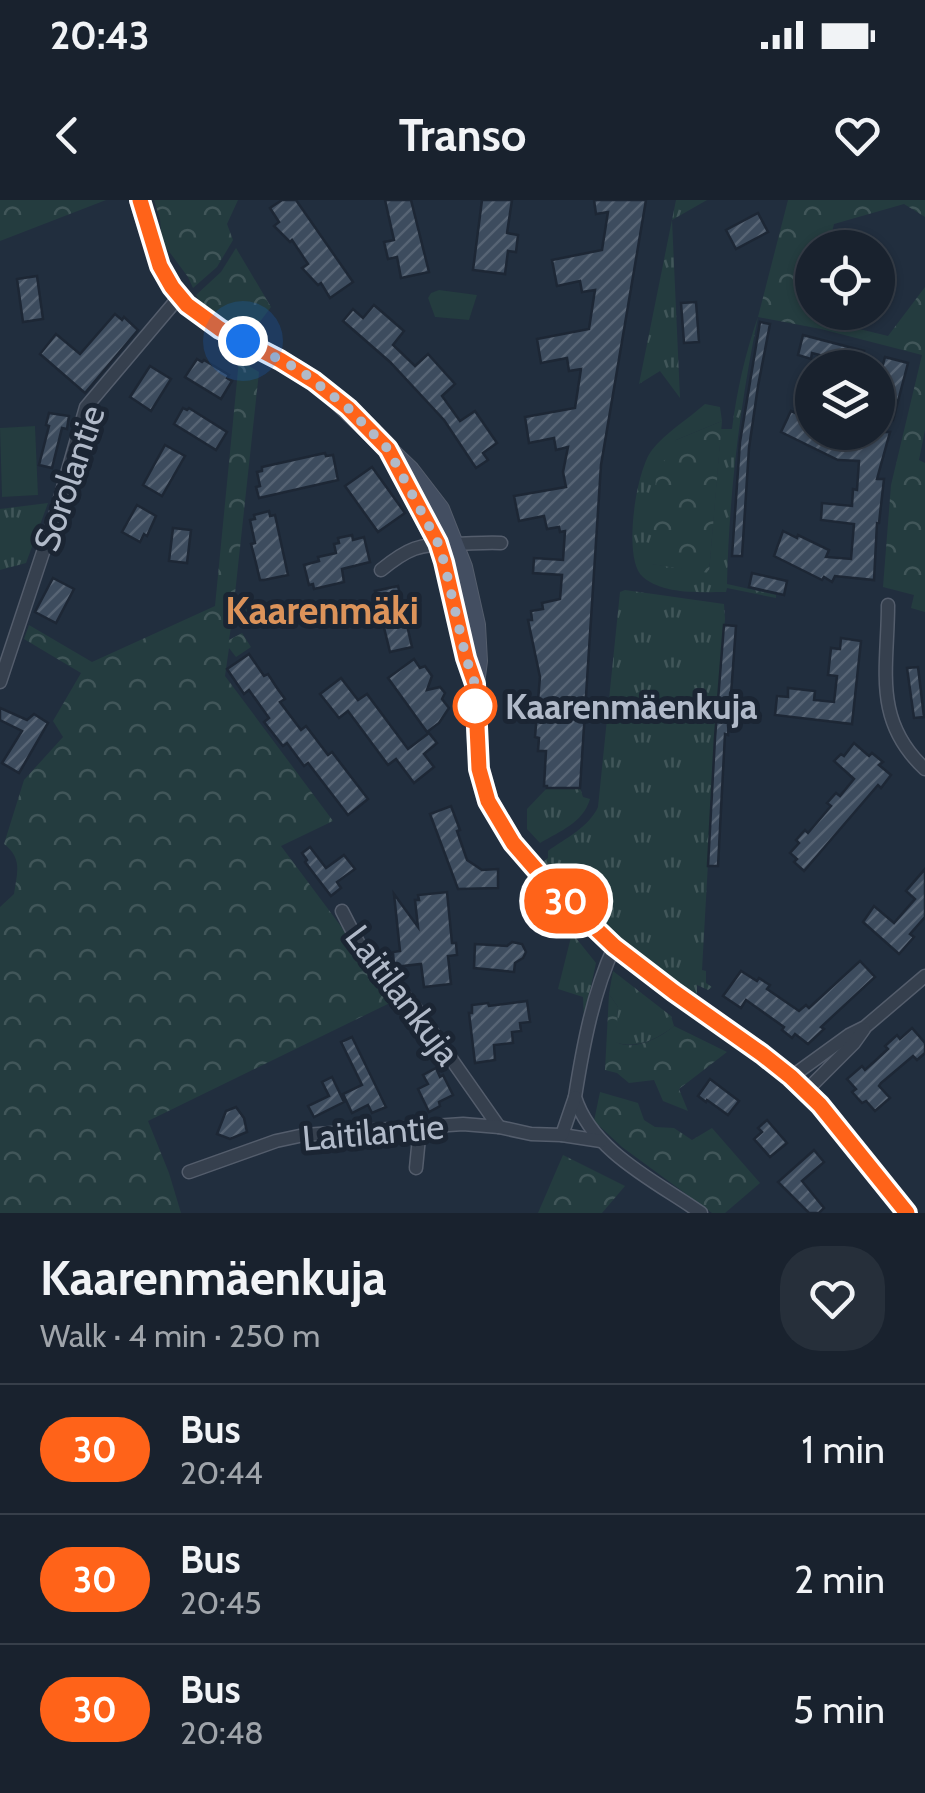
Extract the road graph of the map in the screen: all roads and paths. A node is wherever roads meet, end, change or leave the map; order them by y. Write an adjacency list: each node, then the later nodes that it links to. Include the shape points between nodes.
1 (140, 200): 2 (main road, via 160,266)
2 (180, 297): 4 (main road, via 348,408 388,449); 7 (street, Sorolantie, via 86,407)
3 (501, 543): 4 (street)
4 (447, 544): 5 (street, via 411,549); 10 (main road, via 464,567 476,625 479,769 488,801 528,860)
5 (381, 570)
6 (888, 605): 8 (street, via 888,704 900,736)
7 (0, 682)
8 (925, 769)
9 (342, 911): 17 (street, Laitilankuja, via 363,952 414,1006)
10 (614, 946): 13 (main road); 15 (street)
11 (925, 976): 12 (street)
12 (865, 1027): 13 (street); 14 (street)
13 (791, 1077): 14 (main road)
14 (806, 1092): 23 (main road)
15 (576, 1096): 18 (street); 19 (street)
16 (420, 1126): 17 (street, Laitilantie); 20 (street); 21 (street, Laitilantie, via 304,1135)
17 (500, 1127): 18 (street, Laitilantie)
18 (562, 1135): 19 (street, Laitilantie)
19 (601, 1141): 22 (street)
20 (416, 1168)
21 (189, 1172)
22 (701, 1213)
23 (907, 1213)

